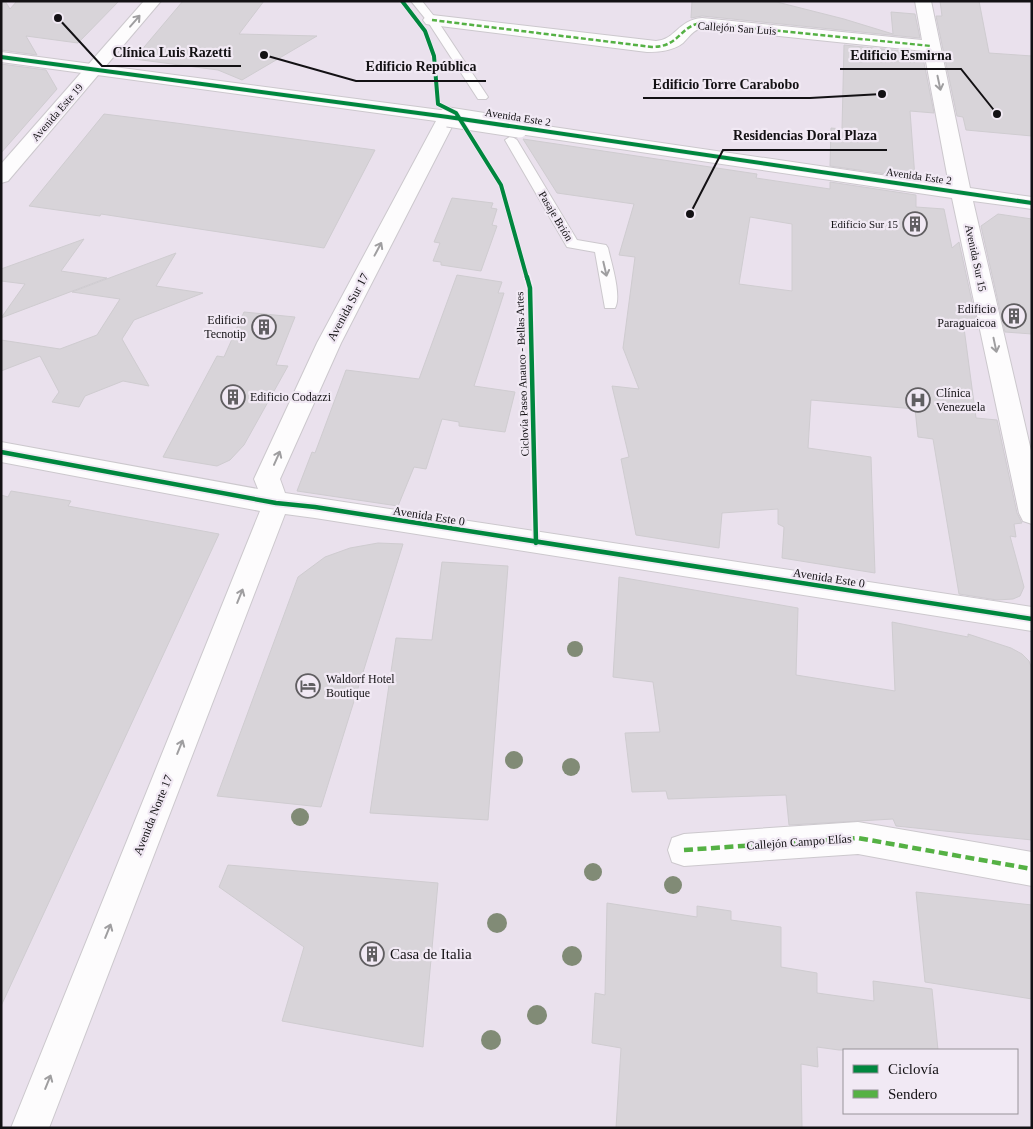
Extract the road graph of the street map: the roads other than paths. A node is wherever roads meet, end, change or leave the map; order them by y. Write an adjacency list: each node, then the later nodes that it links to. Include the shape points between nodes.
1 (153, 1): 7 (street, Avenida Este 19, one-way to 1)
2 (416, 1): 4 (lane)
3 (923, 1): 5 (street, Avenida Sur 15)
4 (432, 20): 5 (street, Callejón San Luis, via 657,47 676,40 695,23); 8 (lane)
5 (931, 46): 12 (street, Avenida Sur 15, one-way to 12)
6 (1, 57): 7 (street, Avenida Este 2)
7 (95, 68): 9 (street, Avenida Este 2); 11 (street, Avenida Este 19)
8 (482, 97)
9 (448, 117): 10 (street, Avenida Este 2, bridge); 16 (street, Avenida Sur 17, one-way to 9, via 268,479 329,343)
10 (515, 134): 12 (street, Avenida Este 2); 14 (lane, Pasaje Brión, one-way to 14, via 572,244 600,248)
11 (1, 177)
12 (961, 193): 13 (street, Avenida Este 2); 17 (street, Avenida Sur 15, one-way to 17)
13 (1032, 202)
14 (610, 305)
15 (1, 452): 16 (street, Avenida Este 0)
16 (276, 503): 18 (street, Avenida Este 0); 21 (street, Avenida Norte 17, one-way to 16)
17 (1032, 513)
18 (1032, 620)
19 (684, 850): 20 (street, Callejón Campo Elías, via 858,838)
20 (1032, 870)
21 (30, 1128)

